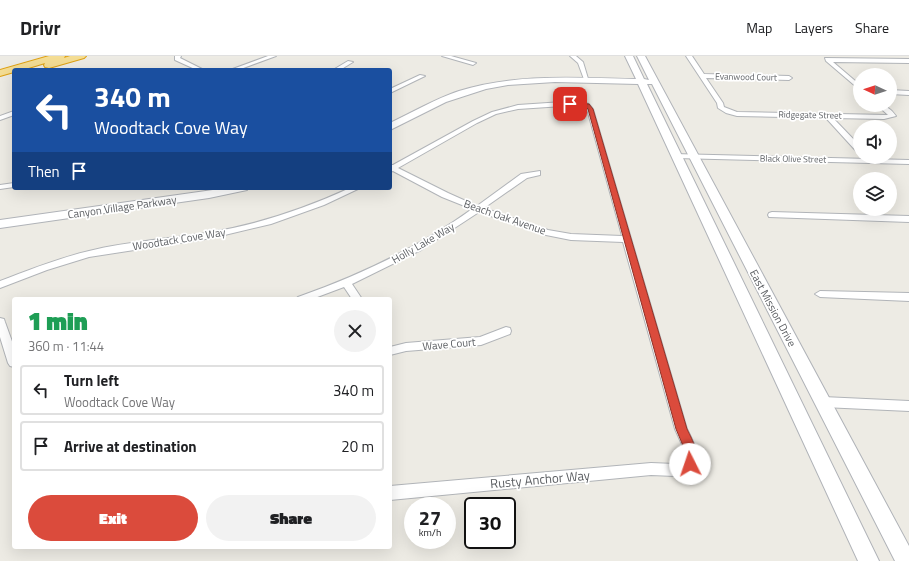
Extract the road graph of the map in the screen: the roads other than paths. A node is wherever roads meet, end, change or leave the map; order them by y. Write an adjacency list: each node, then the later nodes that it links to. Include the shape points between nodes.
1 (60, 56): 14 (highway)
2 (80, 56): 15 (highway)
3 (177, 56): 16 (street, via 177,59)
4 (273, 56): 17 (street)
5 (445, 56): 13 (street)
6 (573, 56): 26 (street, via 580,62)
7 (629, 56): 27 (street, East Mission Drive)
8 (641, 56): 27 (street, East Mission Drive)
9 (689, 56): 23 (street)
10 (826, 58): 12 (street); 28 (street)
11 (350, 62): 18 (street)
12 (909, 62)
13 (473, 63)
14 (18, 68)
15 (38, 68)
16 (197, 68)
17 (239, 68)
18 (340, 68)
19 (12, 70): 20 (highway)
20 (0, 73)
21 (12, 75): 24 (highway)
22 (422, 76): 29 (street)
23 (702, 76): 25 (street, Evanwood Court); 34 (street, Ridgegate Street, via 721,108 728,112)
24 (0, 78)
25 (789, 78)
26 (586, 81): 27 (street); 36 (street, via 532,81 486,87 450,97)
27 (648, 82): 38 (street, East Mission Drive); 39 (street, East Mission Drive)
28 (853, 82)
29 (392, 90)
30 (897, 92): 31 (street)
31 (909, 92)
32 (890, 112): 34 (street, Ridgegate Street, via 892,116 884,117)
33 (12, 114): 35 (street)
34 (827, 115): 37 (street)
35 (0, 118)
36 (392, 126)
37 (853, 143)
38 (676, 156): 39 (street, Black Olive Street); 68 (street, East Mission Drive)
39 (692, 156): 40 (street, Black Olive Street); 65 (street, East Mission Drive)
40 (853, 159)
41 (897, 161): 42 (street, Black Olive Street)
42 (909, 162)
43 (392, 168): 54 (street, via 494,113 531,105 587,105)
44 (392, 169): 50 (street, Beach Oak Avenue)
45 (537, 173): 50 (street, Holly Lake Way, via 524,176)
46 (12, 185): 47 (street)
47 (0, 187)
48 (233, 190): 53 (street, Canyon Village Parkway)
49 (351, 190): 56 (street, Woodtack Cove Way, via 310,208 265,223 89,254)
50 (478, 209): 54 (street, Beach Oak Avenue, via 560,236); 55 (street, Holly Lake Way, via 417,249)
51 (772, 215): 52 (street)
52 (909, 220)
53 (0, 224)
54 (627, 239): 67 (street, Rusty Anchor Way, via 682,429 690,448 690,464 676,470 651,469)
55 (346, 283): 58 (street, Holly Lake Way); 59 (street)
56 (0, 285)
57 (820, 294): 60 (street)
58 (307, 297)
59 (356, 297)
60 (909, 297)
61 (0, 322): 64 (street)
62 (506, 331): 63 (street, Wave Court, via 481,341)
63 (392, 350)
64 (12, 357)
65 (823, 402): 66 (street); 69 (street, East Mission Drive)
66 (909, 406)
67 (392, 493)
68 (869, 561)
69 (906, 561)

